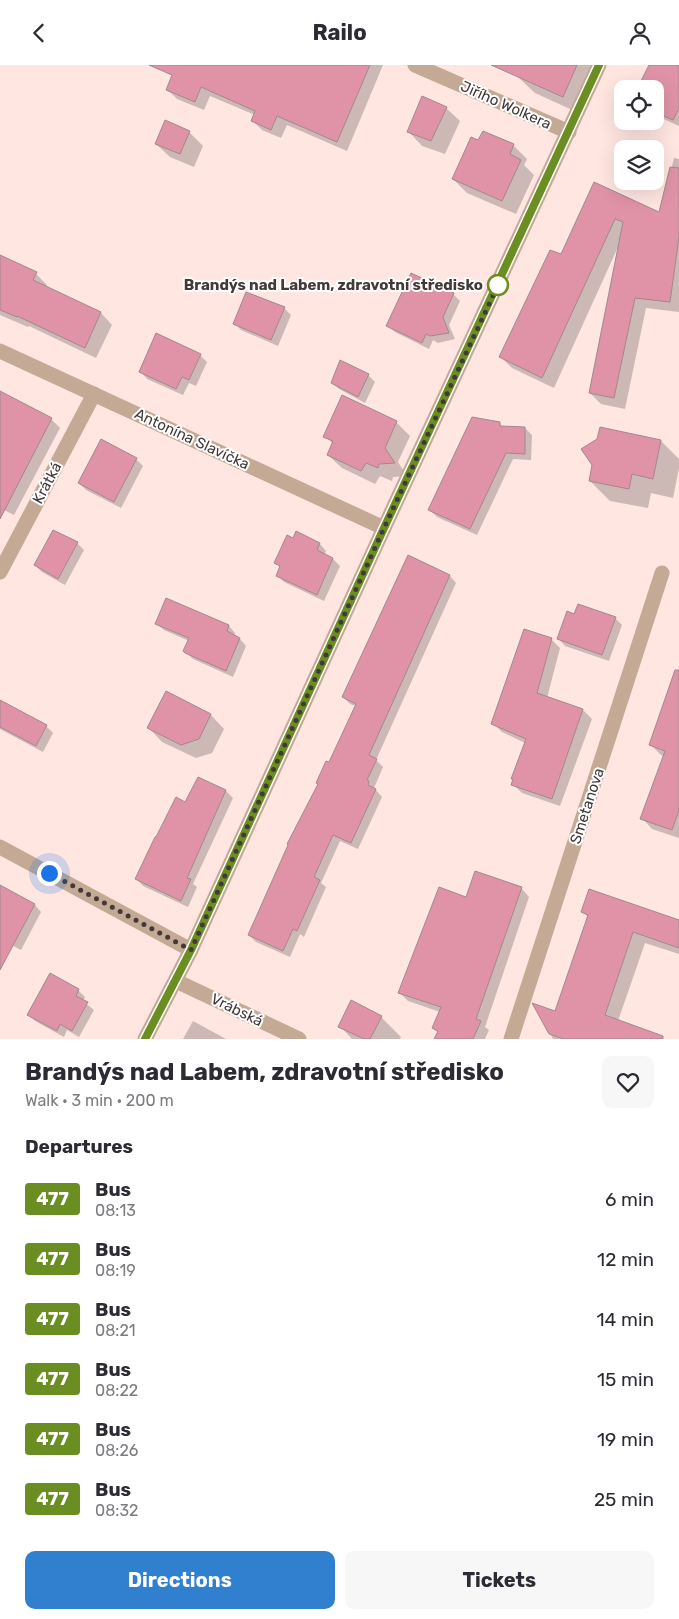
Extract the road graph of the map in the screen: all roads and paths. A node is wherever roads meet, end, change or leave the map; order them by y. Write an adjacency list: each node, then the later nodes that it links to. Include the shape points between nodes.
1 (415, 65): 3 (street, Jiřího Wolkera)
2 (599, 65): 3 (street)
3 (569, 132): 6 (street)
4 (0, 351): 5 (street, Antonína Slavíčka)
5 (94, 394): 6 (street, Antonína Slavíčka); 7 (street, Krátká)
6 (384, 528): 10 (street)
7 (0, 572)
8 (662, 573): 14 (street, Smetanova)
9 (0, 847): 10 (street)
10 (191, 950): 11 (street)
11 (176, 981): 12 (street); 13 (street, Vrábská)
12 (145, 1039)
13 (299, 1039)
14 (511, 1039)

